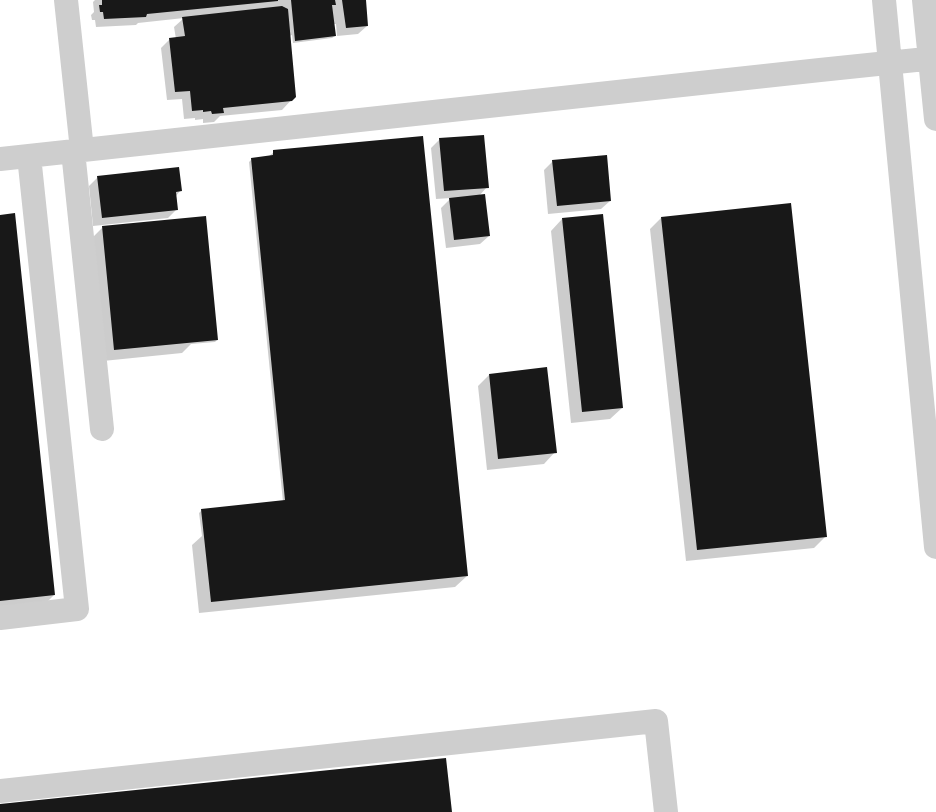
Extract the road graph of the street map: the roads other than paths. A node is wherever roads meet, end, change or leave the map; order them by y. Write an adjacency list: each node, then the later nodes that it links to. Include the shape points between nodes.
1 (66, 0): 7 (street)
2 (884, 0): 5 (street)
3 (924, 0): 4 (street)
4 (933, 59): 5 (street); 6 (street)
5 (891, 63): 7 (street); 10 (street)
6 (936, 119)
7 (77, 151): 8 (street); 11 (street)
8 (29, 156): 9 (street); 13 (street, via 78,609)
9 (0, 158)
10 (929, 410): 12 (street)
11 (102, 429)
12 (936, 547)
13 (0, 618)
14 (0, 791): 15 (street, via 656,721)
15 (666, 812)

